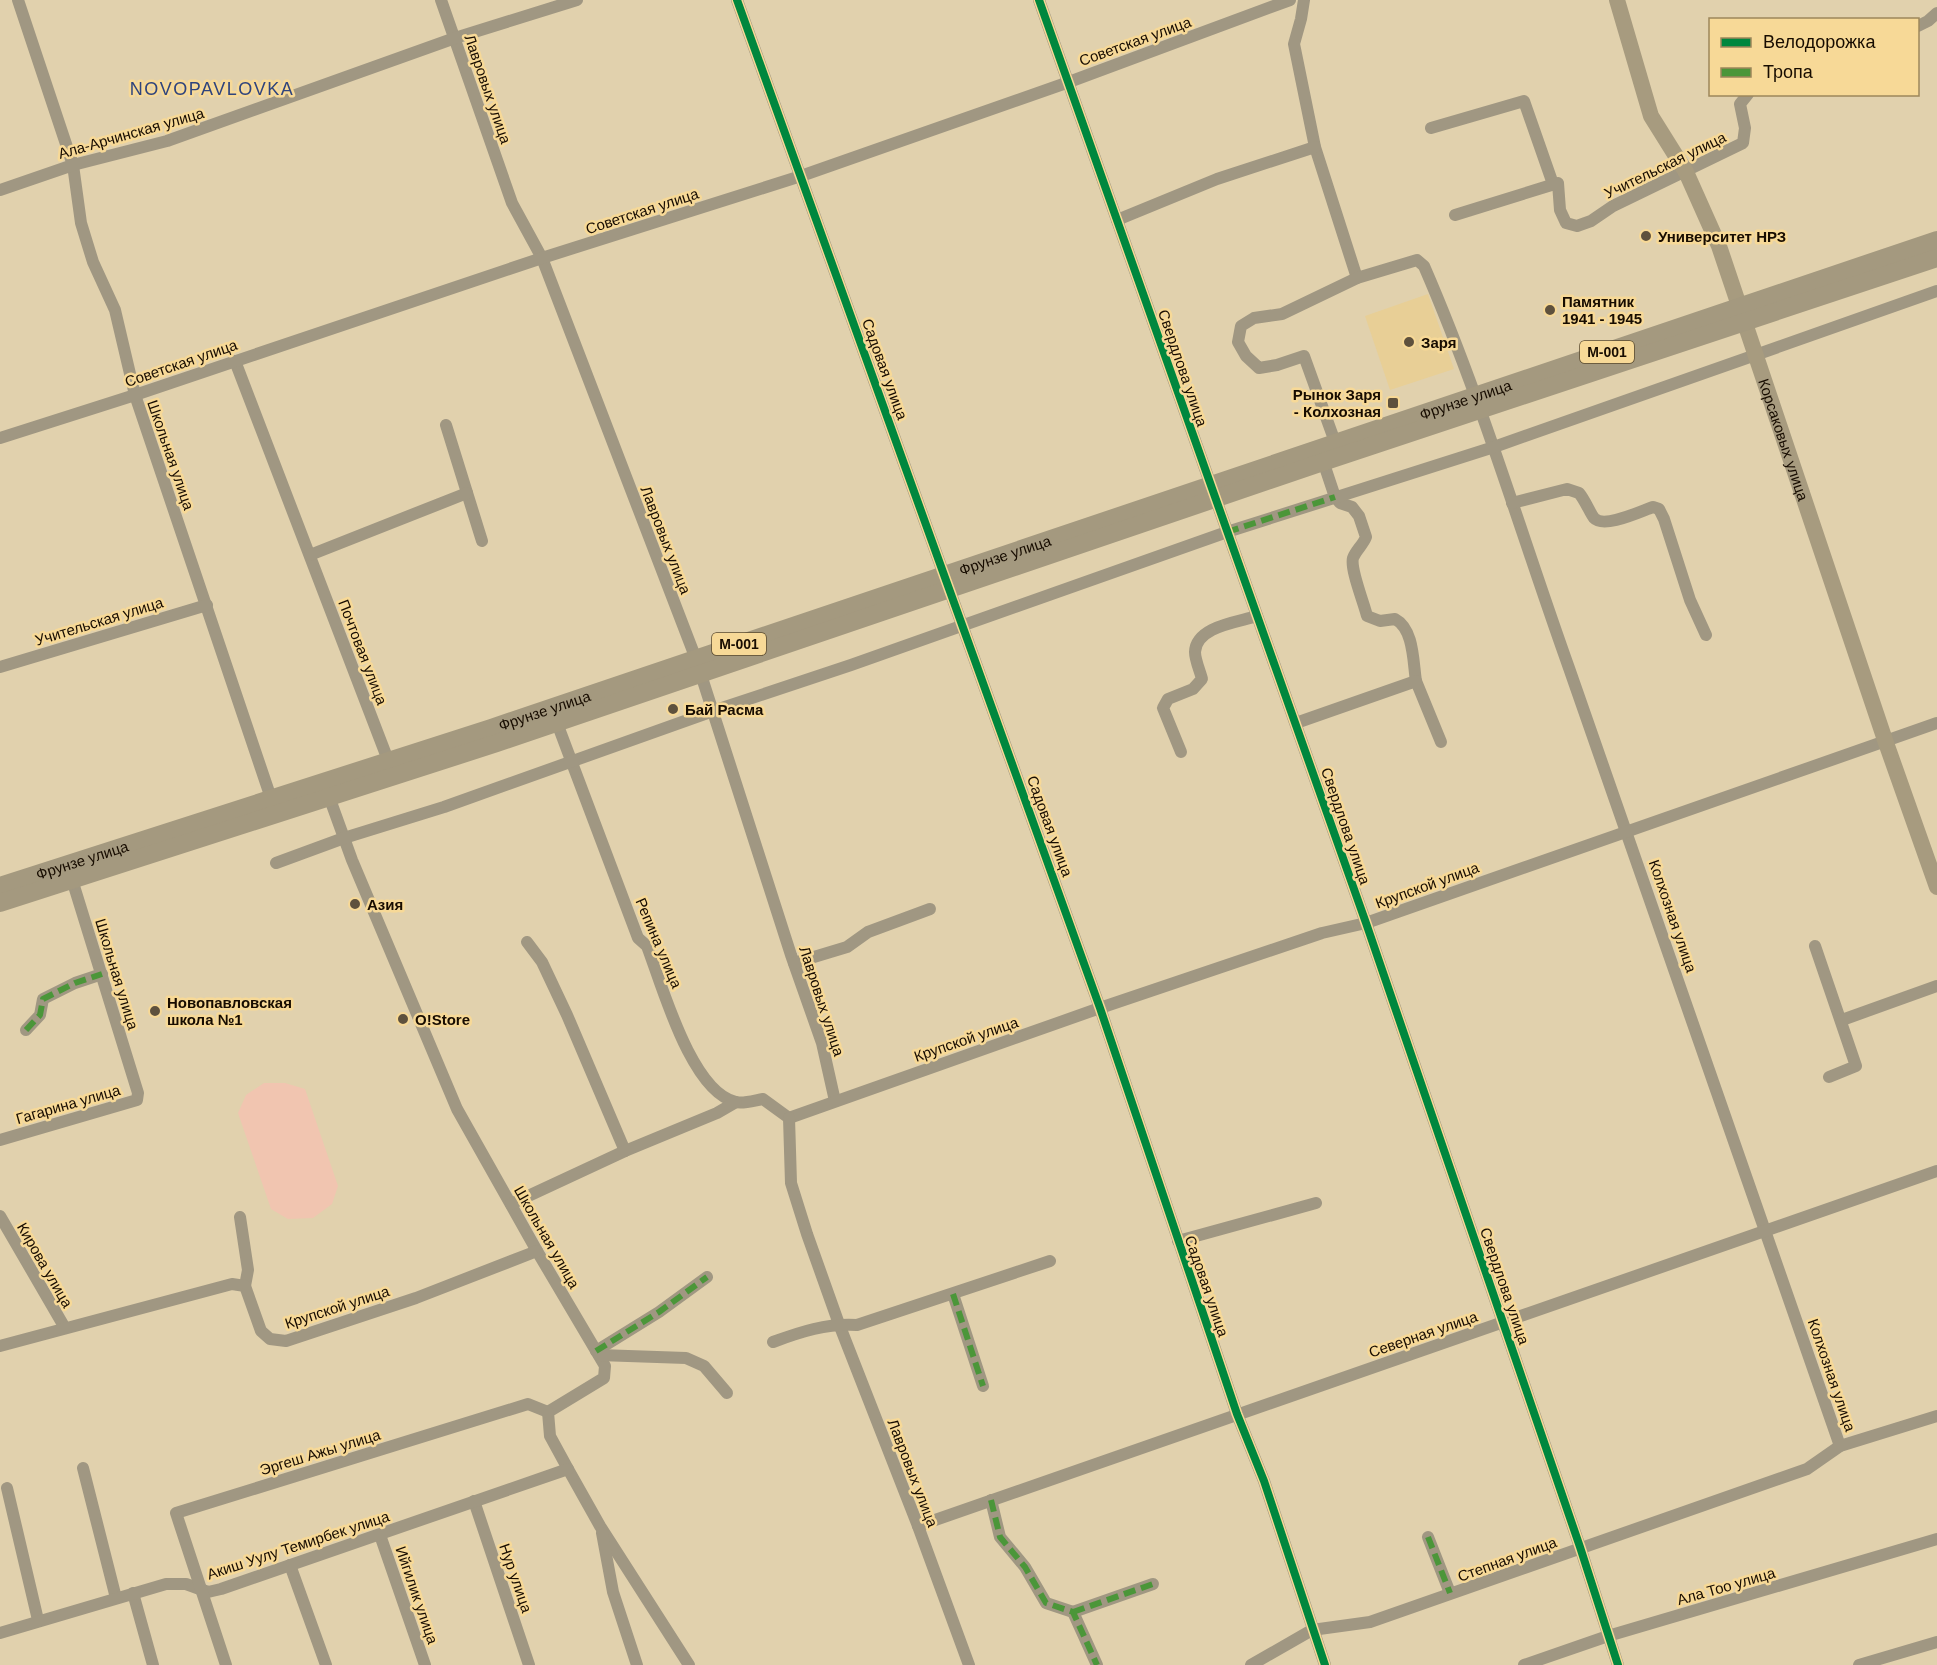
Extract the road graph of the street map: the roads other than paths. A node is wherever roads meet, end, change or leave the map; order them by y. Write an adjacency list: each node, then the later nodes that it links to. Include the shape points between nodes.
1 (18, 0): 14 (street, Школьная улица)
2 (441, 0): 9 (street, Лавровых улица)
3 (577, 0): 9 (street, Ала-Арчинская улица)
4 (737, 0): 16 (street, Садовая улица)
5 (1040, 0): 10 (street, Свердлова улица)
6 (1290, 0): 10 (street, Советская улица)
7 (1304, 0): 13 (street, via 1294,44)
8 (1617, 0): 15 (street, Корсаковых улица, via 1651,116)
9 (455, 38): 14 (street, Ала-Арчинская улица, via 167,141); 22 (street, Лавровых улица, via 512,204)
10 (1069, 82): 16 (street, Советская улица); 20 (street, Свердлова улица)
11 (1746, 96): 15 (street, Учительская улица, via 1740,104 1745,128 1743,143)
12 (1431, 128): 17 (street, via 1524,101)
13 (1315, 147): 20 (street, via 1217,179); 24 (street)
14 (73, 165): 18 (street, Ала-Арчинская улица); 29 (street, Школьная улица, via 81,223 93,262 115,310)
15 (1686, 172): 17 (street, Учительская улица, via 1577,226 1566,223 1560,210 1558,183); 26 (street, Корсаковых улица, via 1719,246)
16 (801, 176): 22 (street, Советская улица); 42 (street, Садовая улица)
17 (1554, 184): 19 (street)
18 (0, 190)
19 (1455, 215)
20 (1117, 220): 35 (street, Свердлова улица)
21 (1937, 240): 26 (main road, Фрунзе улица / M-001)
22 (542, 258): 28 (street, Советская улица); 47 (street, Лавровых улица)
23 (1937, 258): 26 (main road, Фрунзе улица / M-001)
24 (1357, 278): 30 (street, via 1417,260 1424,266); 34 (street, via 1282,314 1254,318 1241,326 1238,342 1259,368 1304,356)
25 (1937, 291): 27 (street)
26 (1741, 315): 27 (street, Корсаковых улица); 30 (main road, Фрунзе улица / M-001)
27 (1754, 355): 33 (street); 54 (street, Корсаковых улица)
28 (235, 361): 29 (street, Советская улица); 41 (street, Почтовая улица)
29 (135, 395): 32 (street, Советская улица); 43 (street, Школьная улица)
30 (1479, 404): 33 (street, Колхозная улица); 34 (main road, Фрунзе улица / M-001)
31 (446, 425): 36 (street)
32 (0, 438)
33 (1494, 447): 37 (street); 38 (street, Колхозная улица)
34 (1326, 450): 35 (main road, Фрунзе улица / M-001); 37 (street)
35 (1212, 492): 39 (street, Свердлова улица); 42 (main road, Фрунзе улица / M-001)
36 (467, 494): 40 (street); 41 (street)
37 (1335, 497): 39 (street); 49 (street, via 1359,516 1366,537 1352,562 1367,616 1380,621 1395,619 1405,628)
38 (1512, 503): 46 (street, via 1567,489 1580,493 1600,522 1653,507 1659,509); 61 (street, Колхозная улица)
39 (1227, 532): 44 (street, Свердлова улица); 45 (street)
40 (482, 541)
41 (310, 555): 57 (street, Почтовая улица)
42 (948, 582): 45 (street, Садовая улица); 47 (main road, Фрунзе улица / M-001)
43 (207, 605): 48 (street, Учительская улица); 60 (street, Школьная улица)
44 (1257, 616): 52 (street, Свердлова улица); 56 (street, via 1210,631 1199,639 1195,652 1202,679 1193,689 1168,699 1162,708)
45 (963, 624): 50 (street); 75 (street, Садовая улица)
46 (1706, 635)
47 (699, 666): 50 (street, Лавровых улица); 51 (main road, Фрунзе улица / M-001); 57 (main road, Фрунзе улица / M-001)
48 (0, 667)
49 (1416, 681): 52 (street); 55 (street)
50 (713, 711): 58 (street); 72 (street, Лавровых улица)
51 (557, 723): 58 (street, Репина улица); 59 (main road, Фрунзе улица / M-001)
52 (1296, 723): 69 (street, Свердлова улица)
53 (1937, 723): 54 (street, Крупской улица)
54 (1885, 740): 61 (street, Крупской улица); 66 (street, Корсаковых улица)
55 (1441, 742)
56 (1181, 752)
57 (388, 760): 59 (main road, Фрунзе улица / M-001)
58 (572, 762): 62 (street); 81 (street, Репина улица, via 638,938 647,946 686,1048 706,1083)
59 (326, 789): 60 (main road, Фрунзе улица / M-001); 62 (street, Школьная улица)
60 (274, 806): 64 (main road, Фрунзе улица / M-001)
61 (1627, 830): 69 (street, Крупской улица); 90 (street, Колхозная улица)
62 (345, 838): 63 (street); 87 (street, Школьная улица, via 457,1109)
63 (276, 864)
64 (70, 872): 65 (main road, Фрунзе улица / M-001); 67 (main road, Фрунзе улица / M-001); 73 (street, Школьная улица)
65 (0, 886)
66 (1937, 887)
67 (0, 903)
68 (930, 909): 72 (street, via 867,932 847,947)
69 (1366, 923): 75 (street, Крупской улица, via 1322,933); 97 (street, Свердлова улица)
70 (527, 942): 84 (street, via 542,962 567,1015)
71 (1815, 946): 76 (street)
72 (794, 963): 80 (street, Лавровых улица, via 822,1043)
73 (102, 974): 77 (street, via 43,999 40,1015); 79 (street, Школьная улица)
74 (1937, 986): 76 (street)
75 (1100, 1008): 80 (street, Крупской улица); 91 (street, Садовая улица)
76 (1842, 1020): 78 (street, via 1856,1066)
77 (26, 1030)
78 (1828, 1077)
79 (138, 1093): 83 (street, Гагарина улица, via 137,1100)
80 (835, 1101): 82 (street, Крупской улица)
81 (736, 1102): 82 (street, via 763,1099); 84 (street)
82 (789, 1118): 98 (street, Лавровых улица, via 791,1183)
83 (0, 1140)
84 (625, 1151): 87 (street)
85 (1937, 1171): 90 (street, Северная улица)
86 (1316, 1203): 91 (street)
87 (511, 1204): 92 (street, Школьная улица)
88 (0, 1216): 99 (street, Кирова улица)
89 (240, 1217): 95 (street, via 248,1270)
90 (1767, 1230): 97 (street, Северная улица); 108 (street, Колхозная улица)
91 (1178, 1241): 106 (street, Садовая улица)
92 (537, 1251): 95 (street, Крупской улица, via 416,1298 286,1341 270,1339 261,1331); 102 (street, Школьная улица)
93 (1050, 1261): 96 (street)
94 (707, 1277): 102 (street)
95 (245, 1286): 99 (street, via 232,1284)
96 (953, 1294): 98 (street, via 856,1325); 103 (street)
97 (1503, 1322): 106 (street, Северная улица); 119 (street, Свердлова улица)
98 (839, 1324): 100 (street); 115 (street, Лавровых улица)
99 (65, 1328): 101 (street)
100 (773, 1342)
101 (0, 1346)
102 (597, 1353): 104 (street, via 686,1358 704,1366); 105 (street, Школьная улица, via 605,1366 604,1378)
103 (983, 1386)
104 (727, 1393)
105 (548, 1412): 110 (street, via 550,1436); 122 (street, Эргеш Ажы улица, via 528,1404 176,1513)
106 (1237, 1414): 112 (street, Северная улица); 128 (street, Садовая улица, via 1264,1481)
107 (1937, 1416): 108 (street, Степная улица)
108 (1840, 1446): 119 (street, Степная улица, via 1807,1469)
109 (83, 1468): 125 (street)
110 (568, 1469): 113 (street, Акиш Уулу Темирбек улица); 114 (street)
111 (7, 1488): 127 (street)
112 (991, 1500): 115 (street, Северная улица); 126 (street, via 1000,1537 1025,1567 1046,1603)
113 (474, 1502): 116 (street, Акиш Уулу Темирбек улица); 136 (street, Нур улица)
114 (600, 1526): 137 (street, via 613,1592); 138 (street)
115 (918, 1526): 139 (street, Лавровых улица)
116 (380, 1535): 120 (street, Акиш Уулу Темирбек улица); 135 (street, Ийгилик улица)
117 (1428, 1537): 124 (street)
118 (1937, 1539): 130 (street, Ала Тоо улица)
119 (1580, 1547): 124 (street, Степная улица); 130 (street, Свердлова улица)
120 (290, 1565): 122 (street, Акиш Уулу Темирбек улица, via 208,1592); 134 (street)
121 (1153, 1584): 126 (street)
122 (200, 1589): 123 (street, Акиш Уулу Темирбек улица, via 166,1584); 133 (street)
123 (133, 1593): 125 (street, Акиш Уулу Темирбек улица); 132 (street)
124 (1450, 1593): 128 (street, Степная улица, via 1370,1622)
125 (116, 1598): 127 (street, Акиш Уулу Темирбек улица)
126 (1073, 1612): 140 (street)
127 (38, 1620): 129 (street, Акиш Уулу Темирбек улица)
128 (1312, 1630): 141 (street, Степная улица); 142 (street, Садовая улица)
129 (0, 1633)
130 (1608, 1636): 143 (street, Ала Тоо улица); 144 (street, Свердлова улица)
131 (1937, 1642): 145 (street)
132 (153, 1665)
133 (226, 1665)
134 (326, 1665)
135 (425, 1665)
136 (529, 1665)
137 (637, 1665)
138 (689, 1665)
139 (969, 1665)
140 (1097, 1665)
141 (1251, 1665)
142 (1325, 1665)
143 (1524, 1665)
144 (1618, 1665)
145 (1858, 1665)

